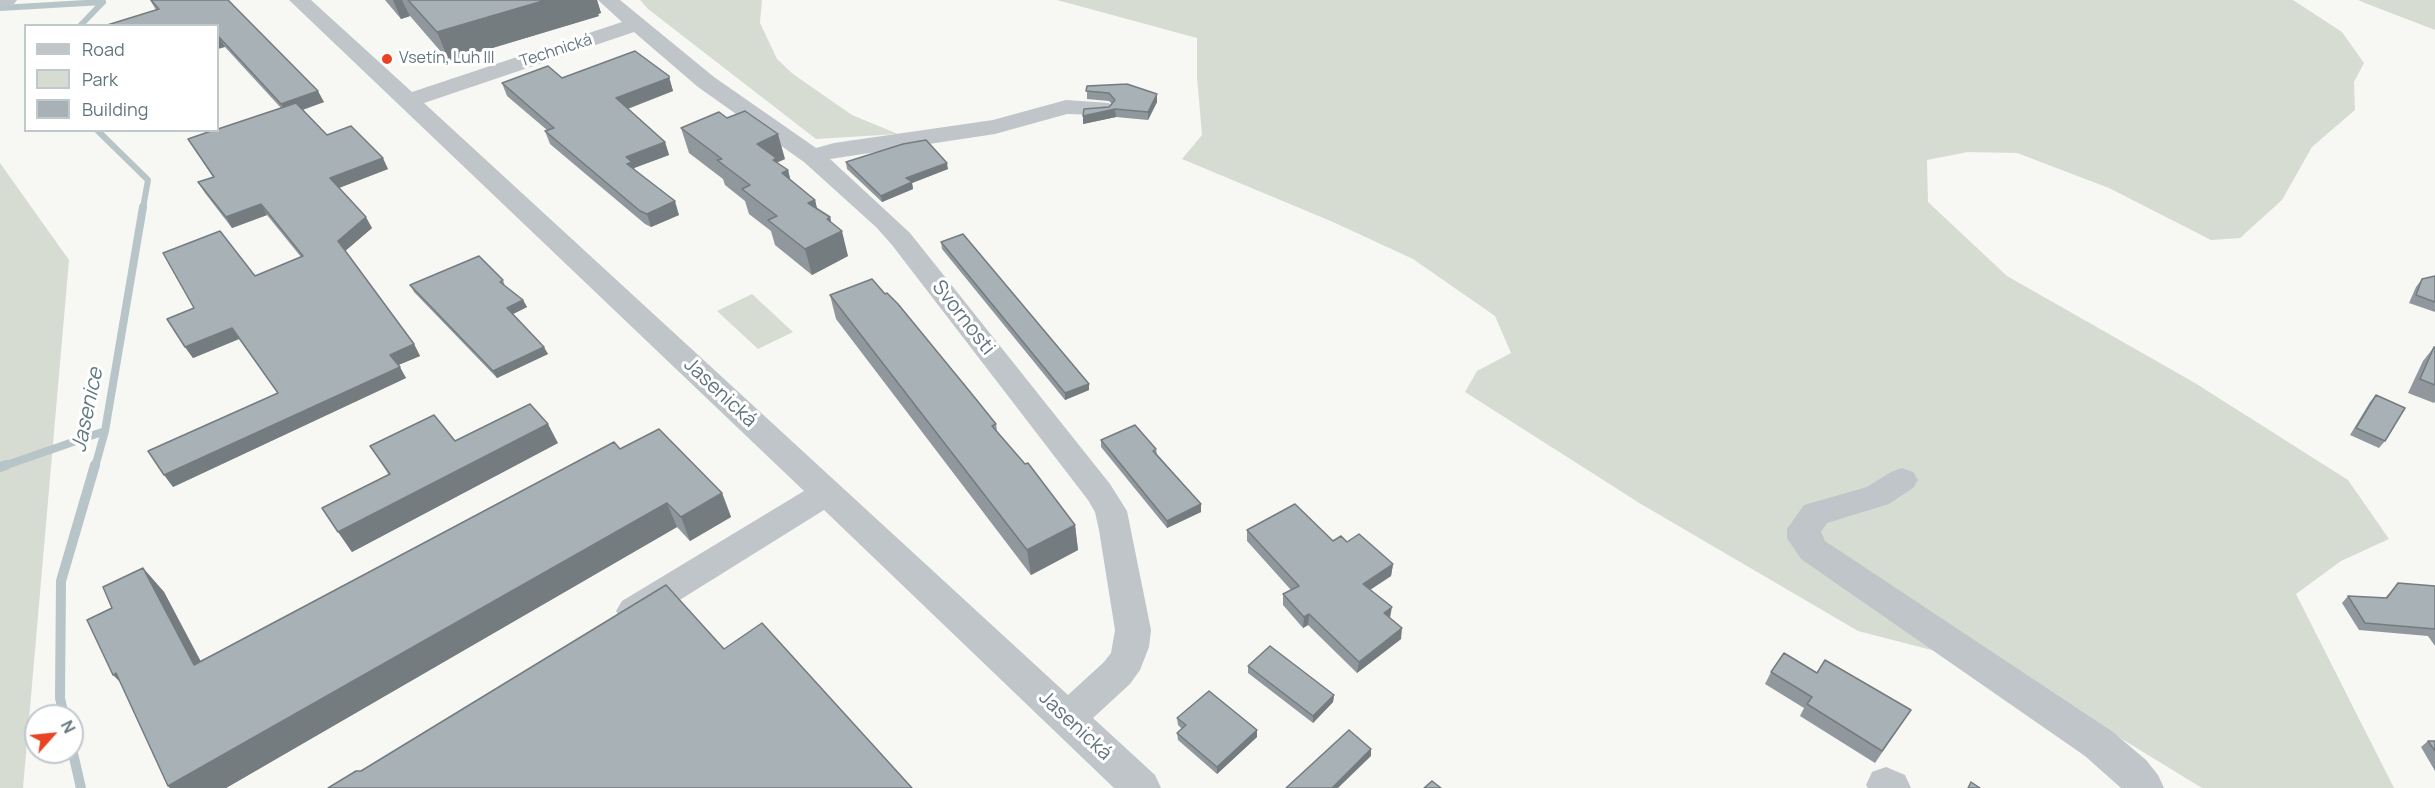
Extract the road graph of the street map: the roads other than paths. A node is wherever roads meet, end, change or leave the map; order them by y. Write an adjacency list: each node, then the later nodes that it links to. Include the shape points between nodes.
1 (7, 0): 4 (street)
2 (299, 0): 6 (street, Jasenická)
3 (608, 0): 5 (street, Svornosti)
4 (0, 2)
5 (635, 25): 6 (street, Technická); 8 (street, Svornosti, via 706,82)
6 (408, 101): 10 (street, Jasenická)
7 (1101, 108): 8 (street, via 1066,107 995,127 834,150)
8 (813, 157): 12 (street, Svornosti, via 901,239 1087,475 1110,511 1133,630 1131,647 1117,673)
9 (1902, 480): 14 (street, via 1878,496 1816,514 1804,529 1804,538 1813,550 1838,568 2099,744 2132,772)
10 (826, 493): 11 (street); 12 (street, Jasenická)
11 (607, 627)
12 (1067, 719): 13 (street, Jasenická)
13 (1141, 788)
14 (2144, 788)

